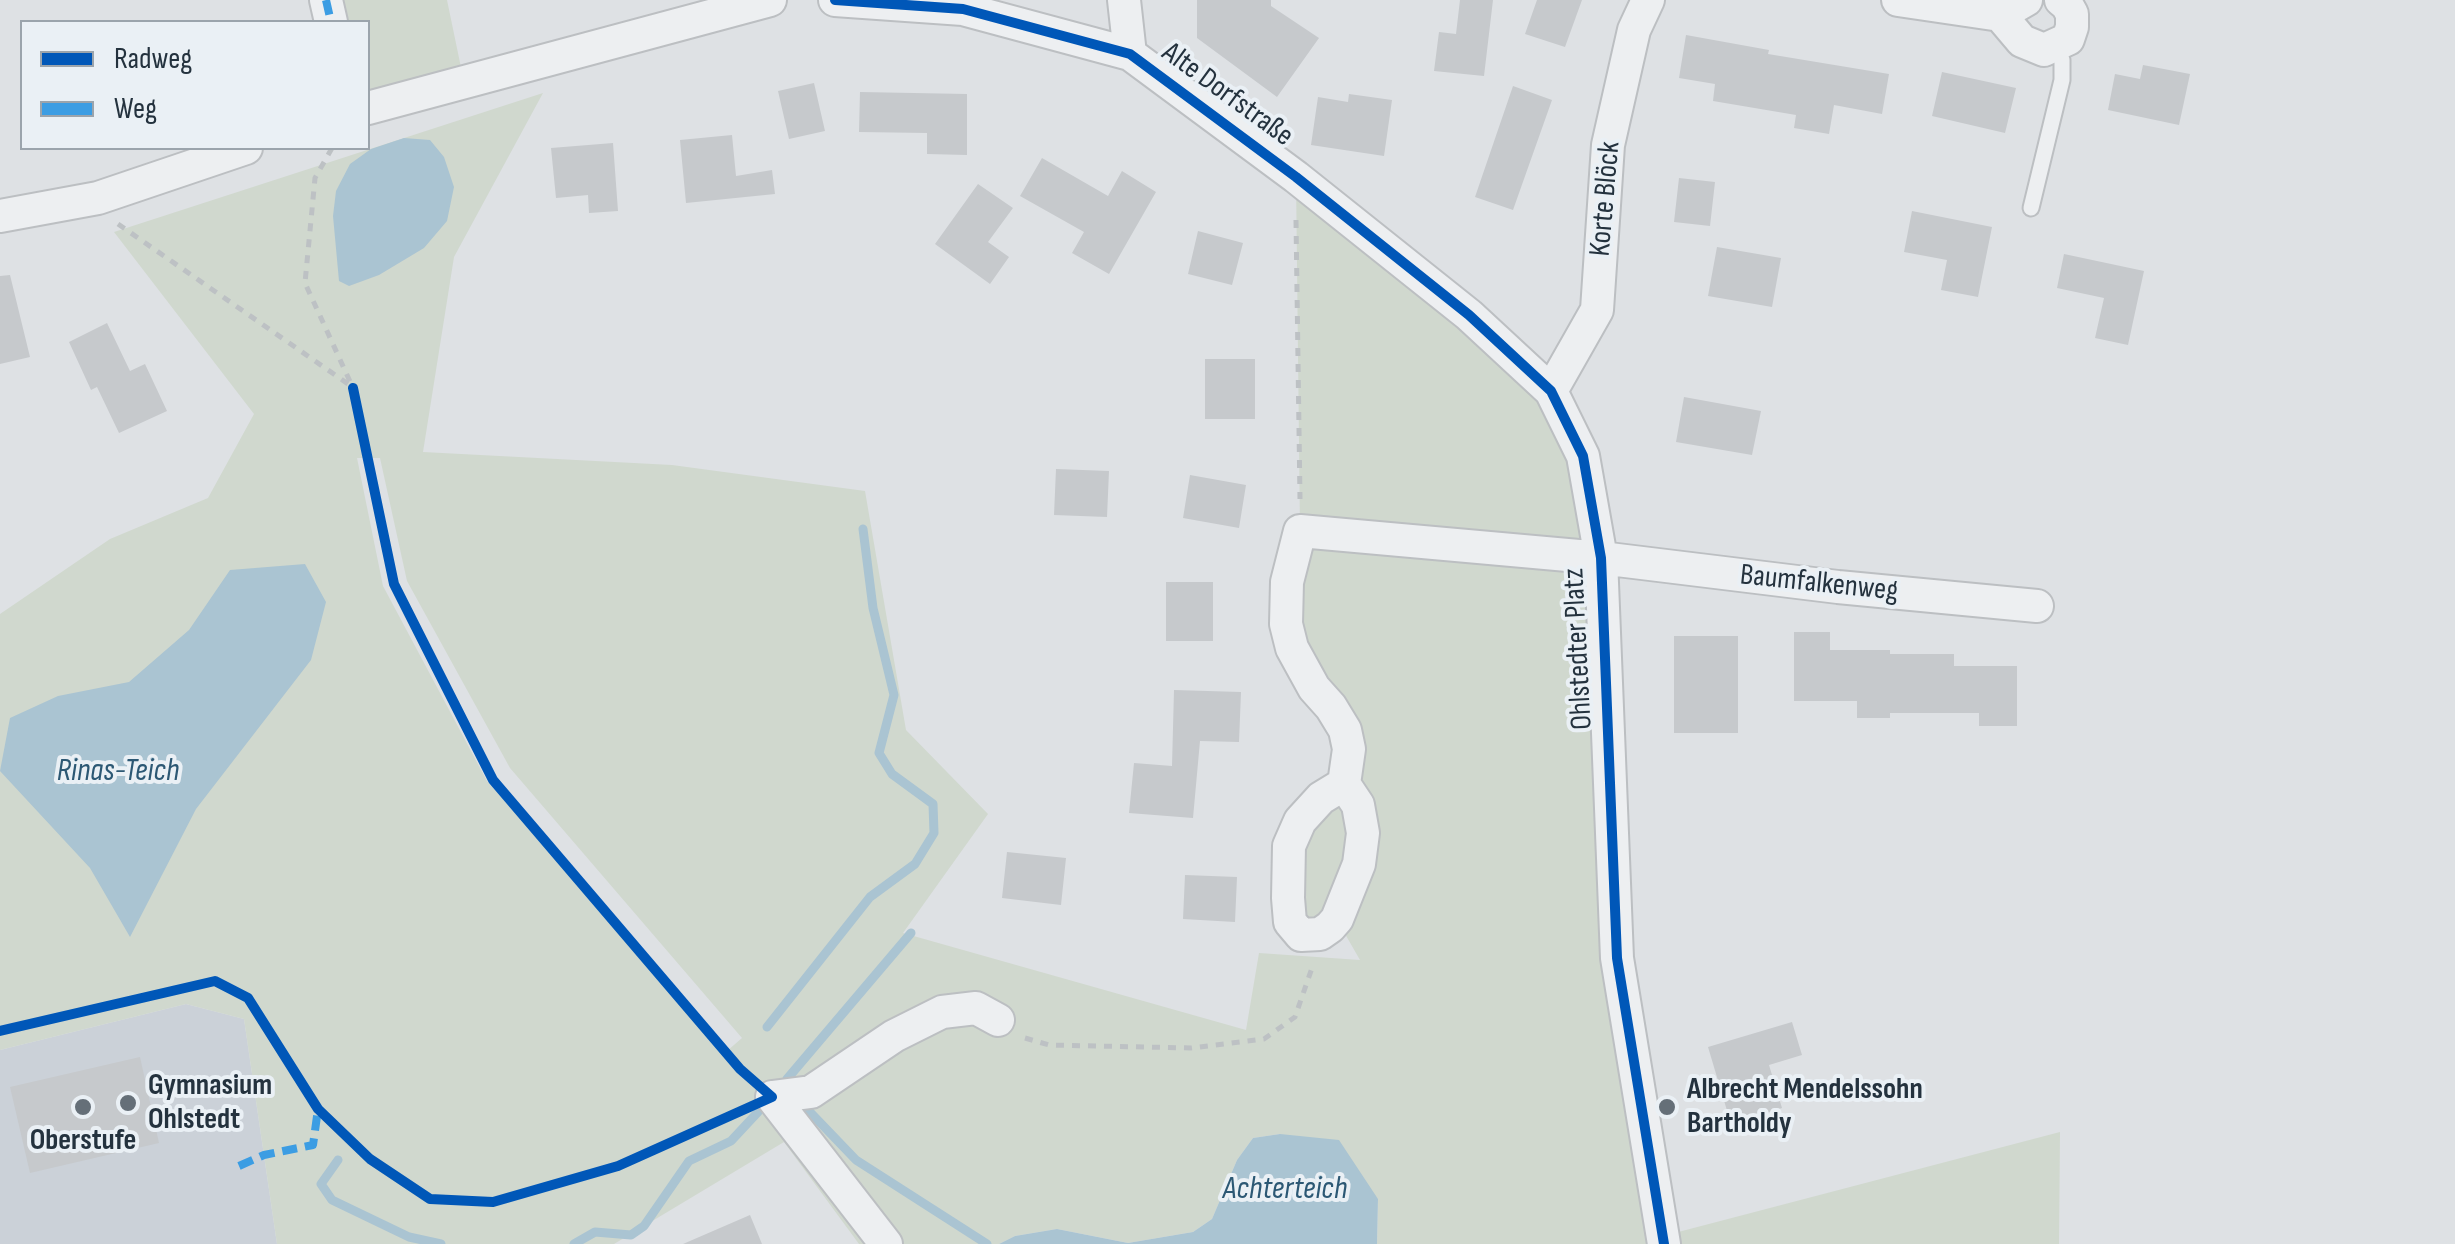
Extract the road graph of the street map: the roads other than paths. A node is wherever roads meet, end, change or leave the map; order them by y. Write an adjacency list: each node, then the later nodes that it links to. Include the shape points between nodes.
1 (770, 0): 10 (street)
2 (835, 0): 9 (street, Alte Dorfstraße, via 963,9)
3 (1124, 0): 9 (street)
4 (1648, 0): 15 (street, Korte Blöck, via 1634,30 1608,145 1597,310)
5 (1898, 0): 7 (street)
6 (2061, 0): 8 (street, via 2072,26)
7 (2013, 7): 8 (street, via 2022,41 2044,50)
8 (2056, 46): 13 (lane, via 2062,80)
9 (1130, 54): 12 (street, Alte Dorfstraße)
10 (370, 107)
11 (240, 150): 14 (street, via 98,198)
12 (1296, 176): 15 (street, Ohlstedter Platz, via 1469,314)
13 (2031, 208)
14 (0, 216)
15 (1550, 391): 16 (street, Ohlstedter Platz, via 1584,456)
16 (1601, 558): 17 (street, Baumfalkenweg); 18 (street, Ohlstedter Platz, via 1300,531 1287,582 1286,624 1314,688 1345,730); 21 (street, Ohlstedter Platz, via 1618,958)
17 (2037, 606)
18 (1344, 784): 18 (street, via 1320,798 1289,846 1290,922 1302,934 1320,934 1337,920 1359,864 1361,819)
19 (998, 1020): 20 (street, via 976,1008 942,1012 811,1092 772,1097)
20 (886, 1244)
21 (1664, 1244)

